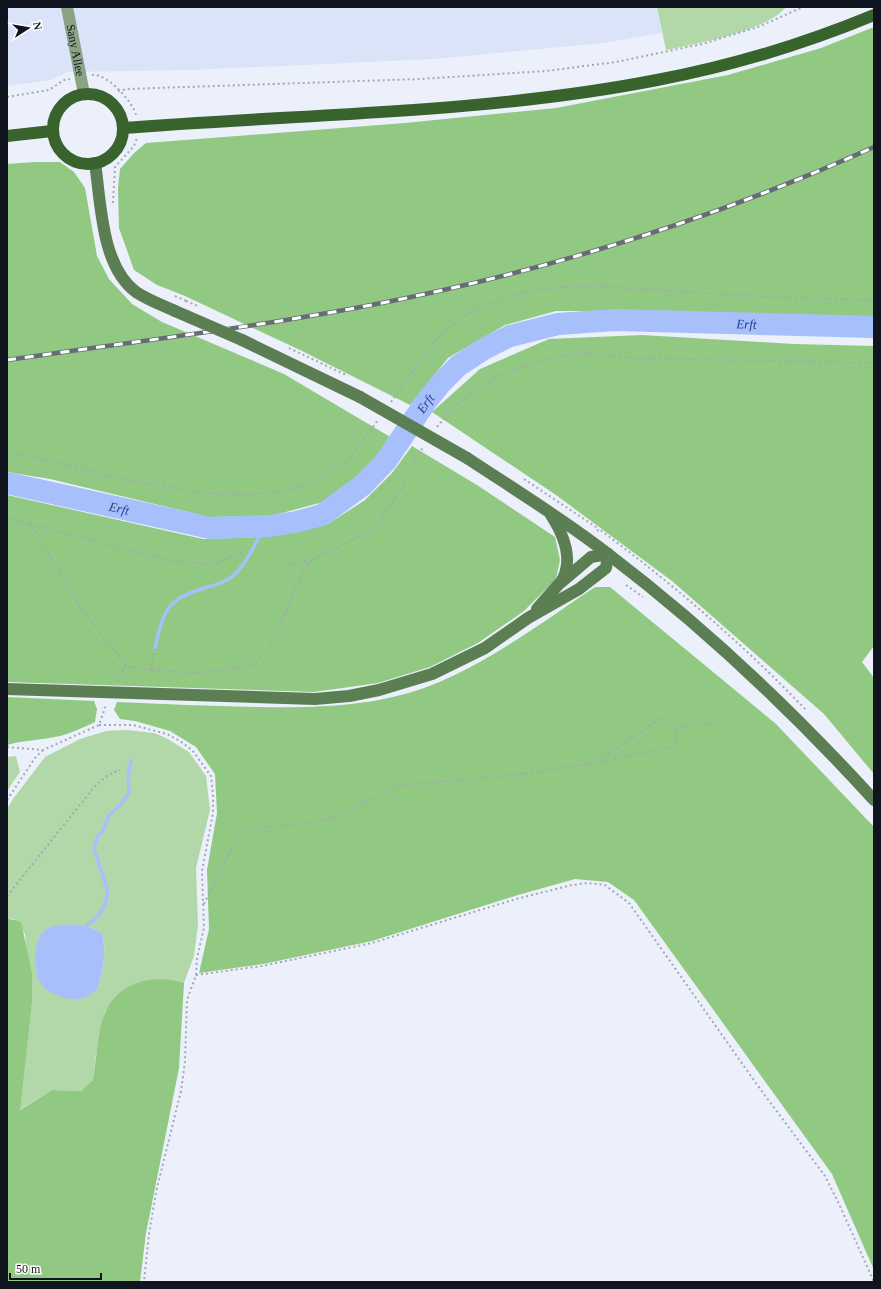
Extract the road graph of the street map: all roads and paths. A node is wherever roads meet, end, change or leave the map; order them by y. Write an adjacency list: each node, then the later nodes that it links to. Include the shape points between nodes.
1 (67, 7): 7 (street, Sany Allee)
2 (793, 7): 4 (path)
3 (803, 7): 4 (path)
4 (793, 12): 9 (path, via 758,27 694,46 616,62 546,71 419,80 118,91 135,112)
5 (874, 15): 9 (main road, via 795,44 725,64 658,80 603,89 421,108)
6 (49, 90): 8 (path)
7 (84, 94): 10 (main road, via 95,94 115,106); 11 (main road, via 69,100 58,110)
8 (7, 97)
9 (137, 126): 10 (main road); 14 (path, via 136,144 115,167)
10 (123, 128): 13 (main road, via 121,140 115,150 107,159)
11 (52, 131): 12 (main road); 13 (main road, via 55,143 62,153 83,164)
12 (7, 136)
13 (95, 163): 24 (main road, bridge, via 106,237 112,258 124,281 136,292 360,397 467,458)
14 (113, 207)
15 (170, 294): 17 (path)
16 (874, 300): 19 (path, via 770,297 592,286 536,289 492,303 453,324 440,336)
17 (186, 301)
18 (874, 364): 21 (path, via 640,358 580,353 530,364 499,375 455,405)
19 (390, 403)
20 (381, 416): 23 (path, via 348,460 311,483 280,492 237,495 193,492 124,479)
21 (436, 428)
22 (428, 440): 29 (path, via 402,488 374,529)
23 (7, 451)
24 (548, 511): 28 (main road); 31 (main road, via 562,536 566,551 566,571)
25 (7, 518): 26 (path)
26 (30, 523): 27 (path, via 171,561 215,564); 34 (path, via 80,606 126,666)
27 (245, 551)
28 (608, 554): 31 (main road, via 591,557); 32 (main road, via 606,568 579,589); 45 (main road, via 757,680 815,736)
29 (316, 558): 30 (path); 34 (path, via 304,568 269,647 252,666 196,674)
30 (284, 566)
31 (558, 586): 32 (main road)
32 (528, 618): 36 (main road, via 485,648 432,674 349,696 315,699)
33 (155, 649): 34 (path)
34 (151, 670)
35 (7, 689): 36 (main road)
36 (109, 694): 38 (path)
37 (719, 724): 39 (path, via 698,722)
38 (99, 725): 41 (path); 47 (path, via 132,725 167,734 192,750 211,776 214,794 213,813 202,871)
39 (676, 729): 42 (path, via 670,721 659,719); 42 (path, via 678,738 675,746)
40 (7, 747): 41 (path)
41 (43, 750): 44 (path, via 34,758)
42 (595, 763): 47 (path, via 531,773 398,786 336,817 306,824 246,830 235,842)
43 (120, 770): 46 (path, via 108,775 95,786)
44 (7, 800)
45 (874, 800)
46 (7, 896)
47 (203, 904): 48 (path, via 204,928)
48 (196, 975): 49 (path, via 187,1000 185,1062 181,1091 156,1192); 50 (path, via 262,966 372,943 516,899 572,885 605,885 629,903 825,1176)
49 (144, 1282)
50 (874, 1282)

